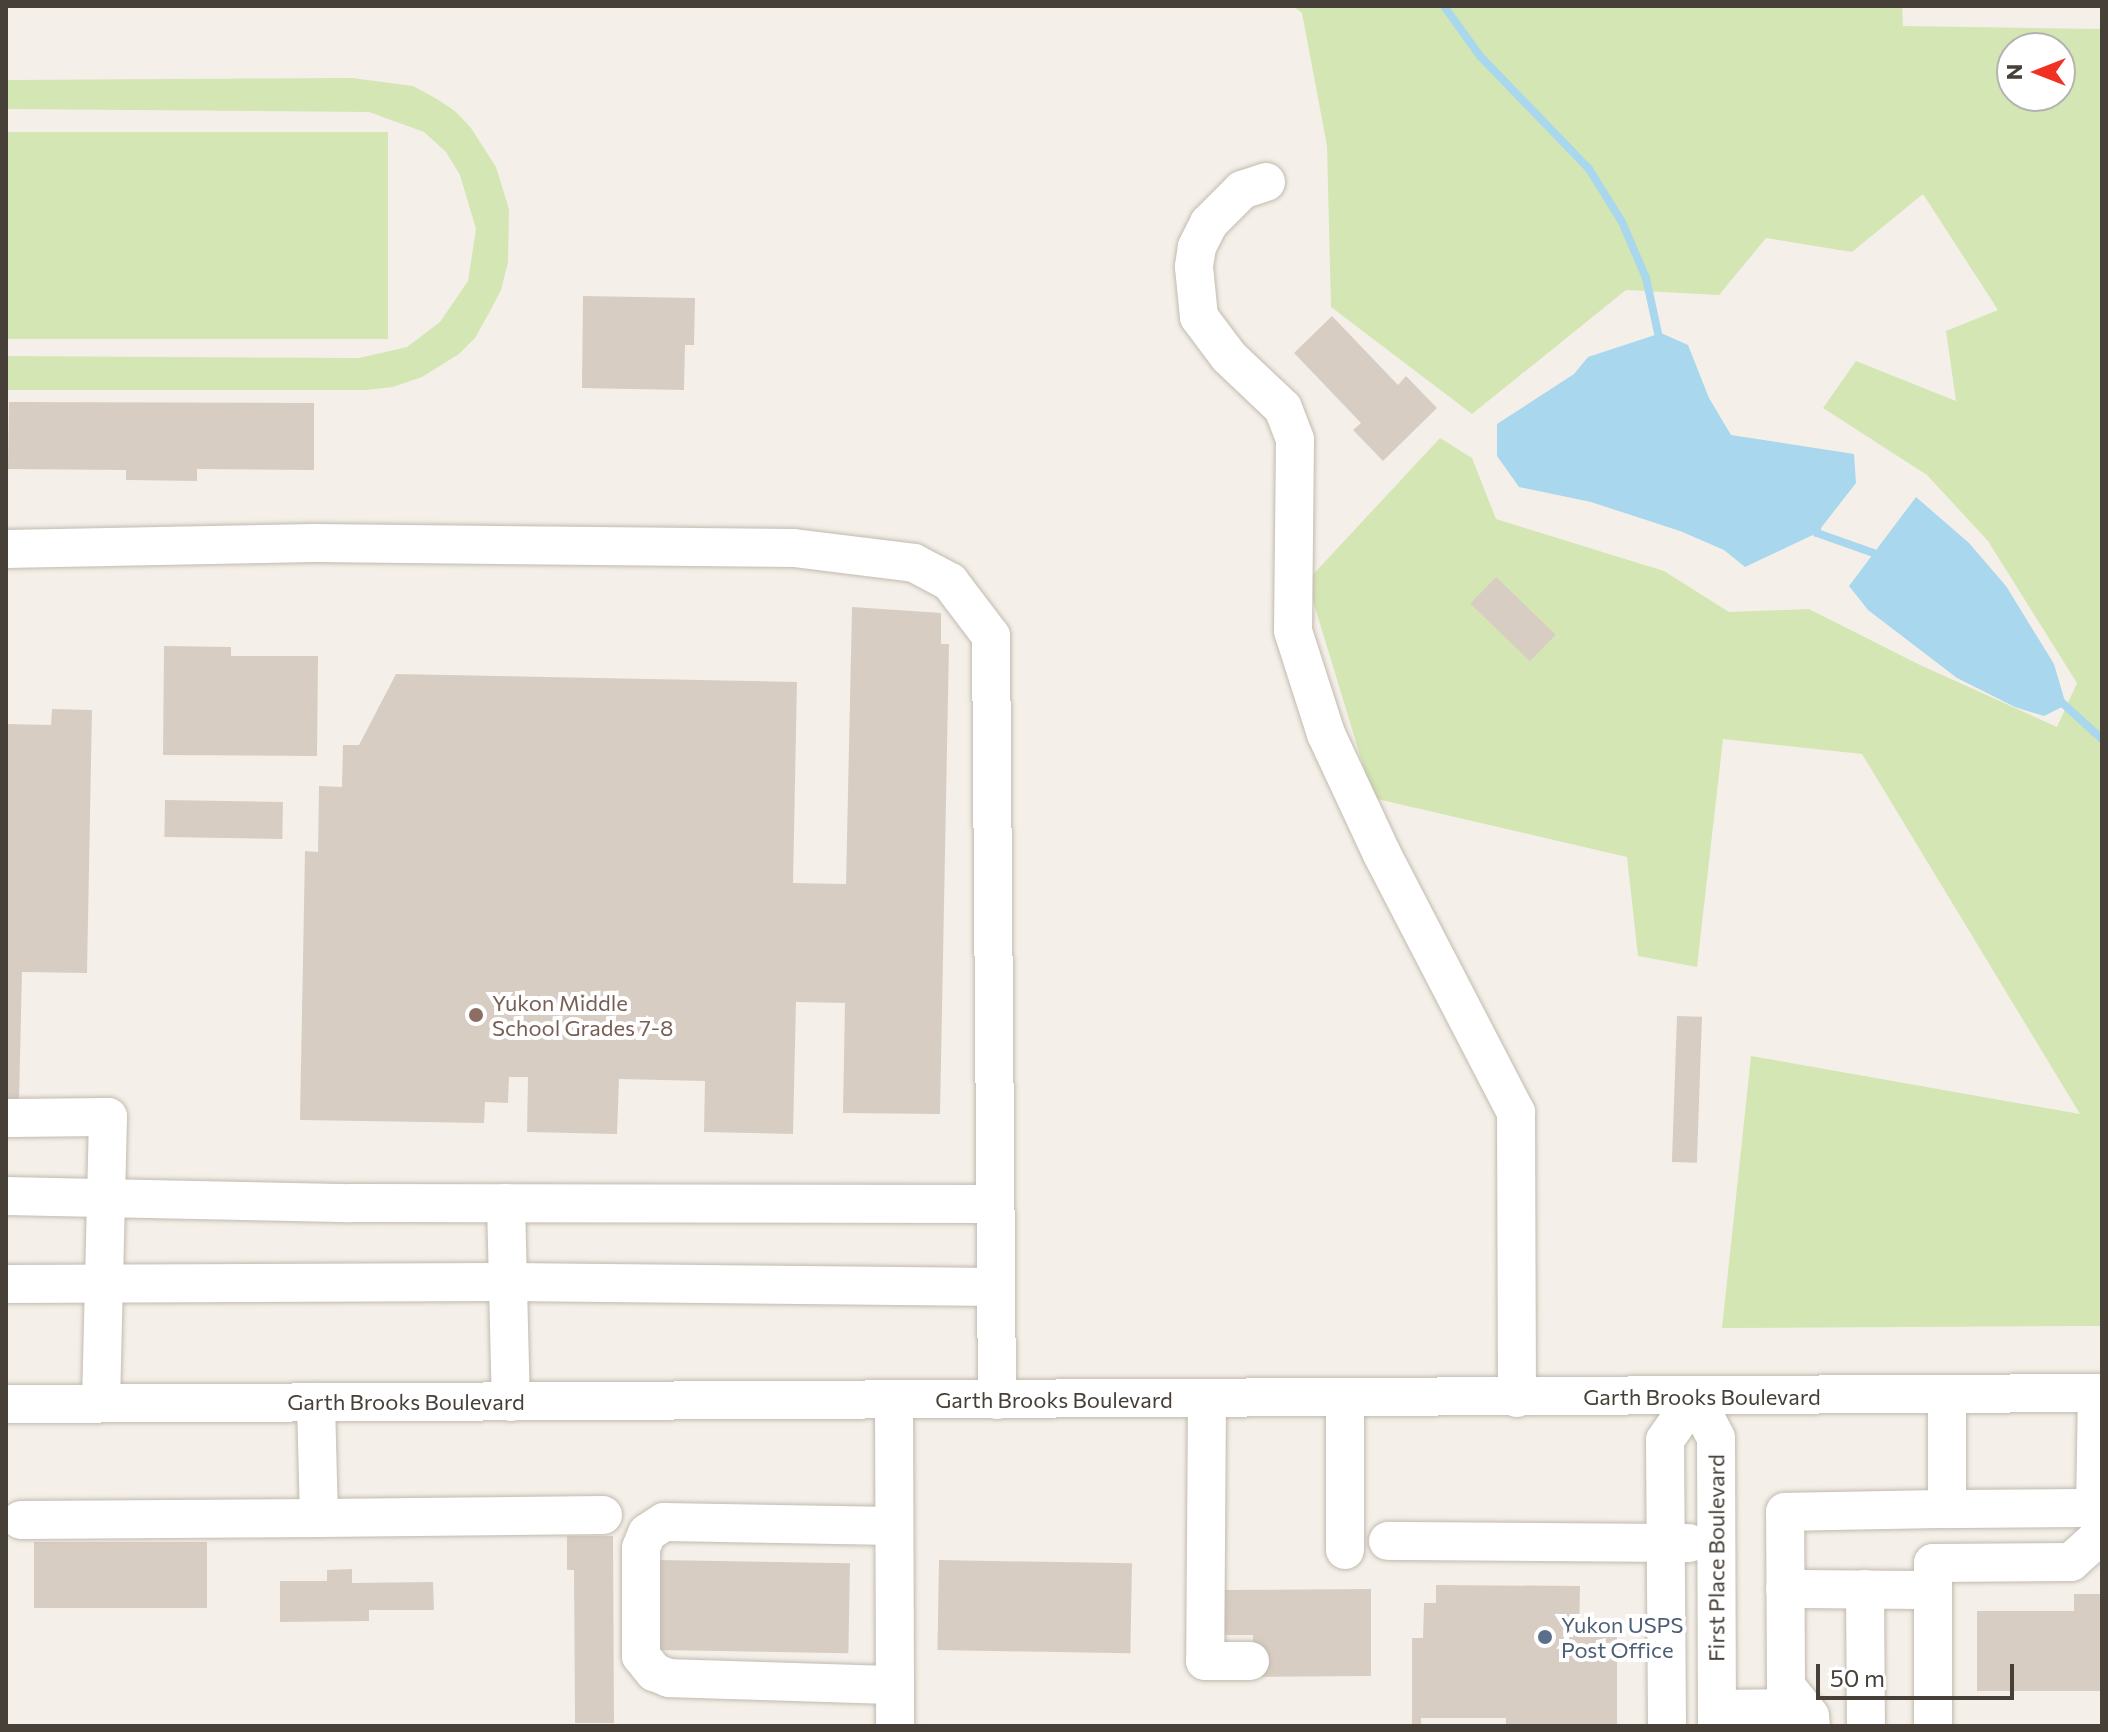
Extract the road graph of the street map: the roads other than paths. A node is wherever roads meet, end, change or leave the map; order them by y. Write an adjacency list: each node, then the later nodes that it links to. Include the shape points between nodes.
1 (1266, 182): 15 (street, via 1242,190 1209,223 1197,247 1199,317 1229,357 1283,408 1295,440 1293,631 1326,734 1516,1112)
2 (6, 549): 7 (street, via 314,543 794,548 914,563 950,582 991,636)
3 (6, 1118): 5 (street, via 108,1117)
4 (6, 1196): 5 (street)
5 (105, 1196): 6 (street); 10 (street)
6 (506, 1203): 7 (street); 8 (street)
7 (995, 1204): 11 (street)
8 (508, 1282): 10 (street); 11 (street); 21 (street)
9 (6, 1284): 10 (street)
10 (103, 1284): 22 (street)
11 (996, 1287): 19 (street)
12 (2099, 1393): 13 (street, Garth Brooks Boulevard); 26 (street)
13 (1947, 1395): 14 (street, Garth Brooks Boulevard); 24 (street)
14 (1695, 1397): 15 (street, Garth Brooks Boulevard); 31 (street, via 1665,1440); 32 (street, First Place Boulevard, via 1716,1438)
15 (1517, 1398): 17 (street, Garth Brooks Boulevard)
16 (1207, 1399): 17 (street, Garth Brooks Boulevard); 19 (street, Garth Brooks Boulevard); 37 (street, via 1205,1661)
17 (1345, 1399): 33 (street)
18 (894, 1400): 19 (street, Garth Brooks Boulevard); 21 (street, Garth Brooks Boulevard); 29 (street)
19 (997, 1400)
20 (316, 1402): 21 (street, Garth Brooks Boulevard); 22 (street, Garth Brooks Boulevard); 27 (street)
21 (511, 1402)
22 (101, 1403): 23 (street, Garth Brooks Boulevard)
23 (6, 1404)
24 (1947, 1509): 26 (street); 34 (street, via 1785,1512)
25 (603, 1515): 27 (street)
26 (2100, 1517): 36 (street, via 2071,1562 1935,1562)
27 (319, 1518): 28 (street)
28 (21, 1520)
29 (894, 1526): 38 (street); 38 (street, via 664,1522 647,1533 641,1548 641,1656 654,1672 669,1678)
30 (1388, 1541): 31 (street)
31 (1666, 1542): 32 (street); 42 (street)
32 (1716, 1544): 40 (street, First Place Boulevard)
33 (1345, 1550)
34 (1785, 1589): 35 (street); 39 (street, via 1786,1686)
35 (1865, 1589): 36 (street); 43 (street)
36 (1933, 1590): 44 (street)
37 (1250, 1661)
38 (895, 1685): 41 (street)
39 (1807, 1717): 40 (street)
40 (1717, 1718)
41 (895, 1726)
42 (1667, 1726)
43 (1866, 1726)
44 (1933, 1726)

